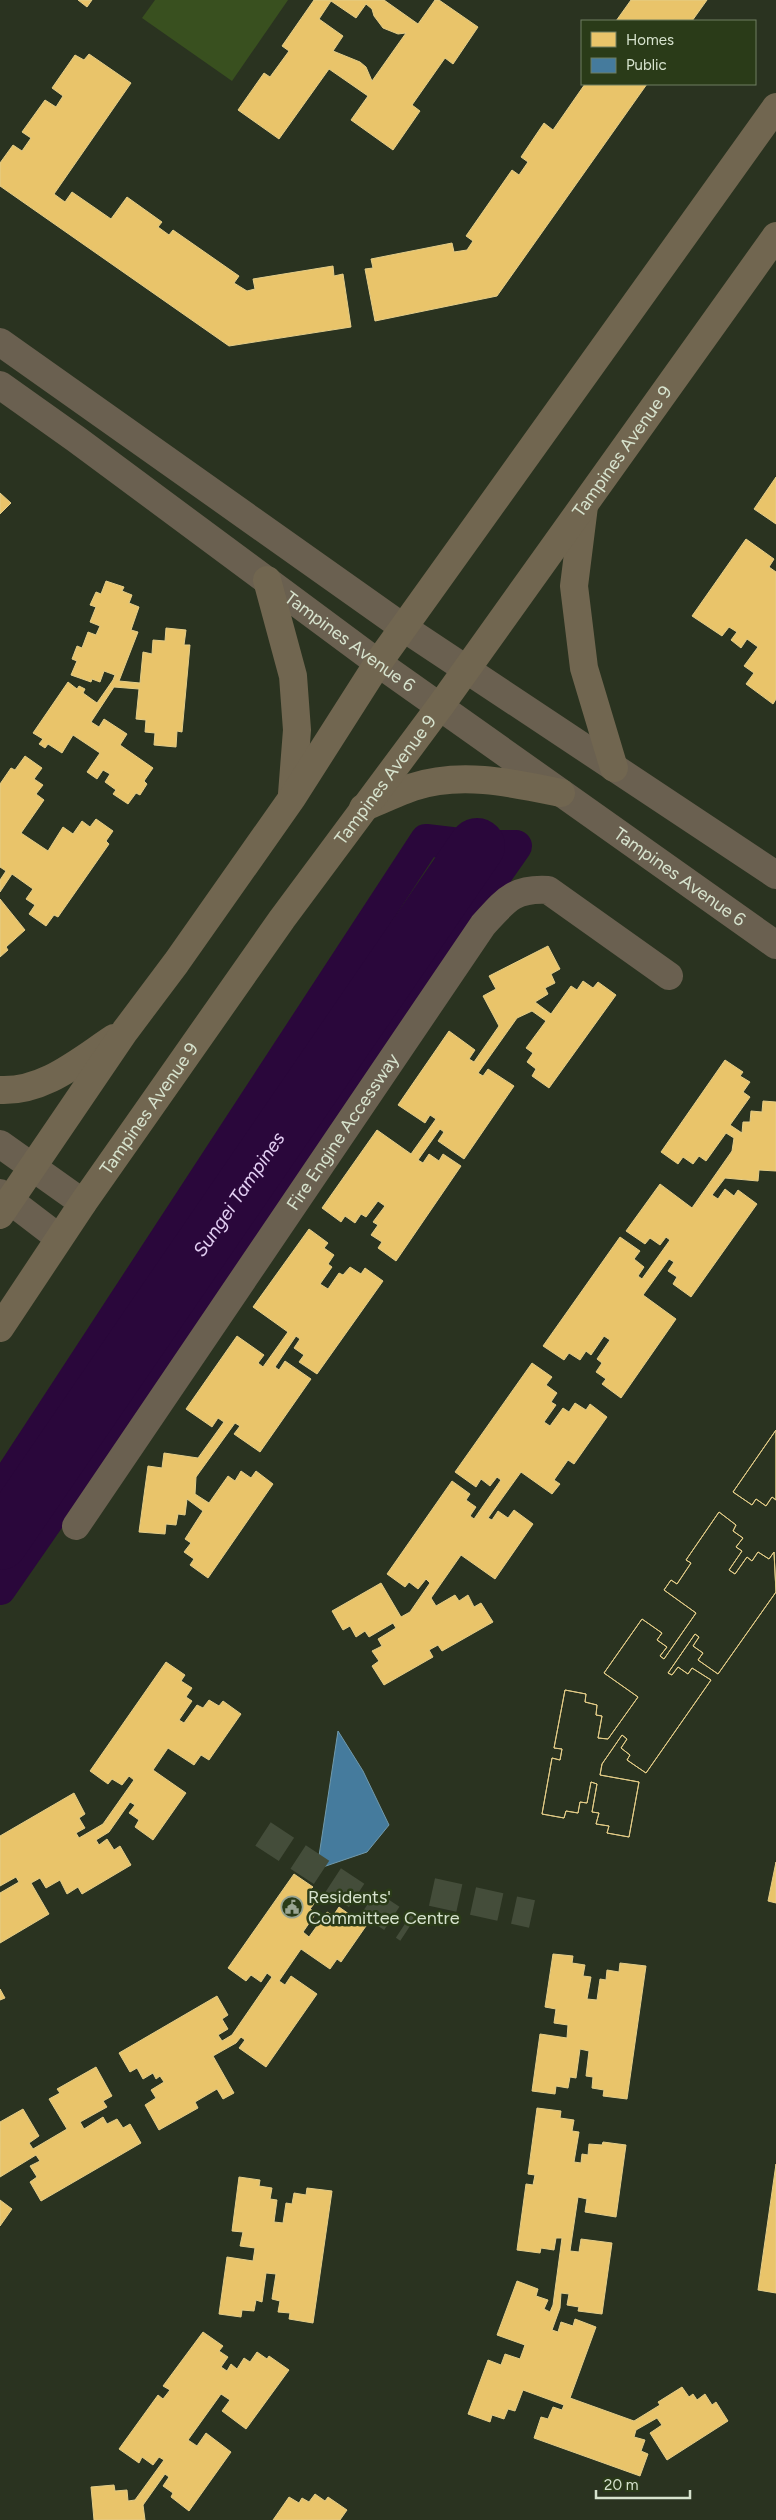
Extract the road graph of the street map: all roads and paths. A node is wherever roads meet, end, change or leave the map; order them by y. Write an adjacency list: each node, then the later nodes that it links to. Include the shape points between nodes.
1 (776, 107): 7 (main road)
2 (776, 236): 5 (main road, Tampines Avenue 9)
3 (0, 342): 7 (street)
4 (0, 385): 6 (street, Tampines Avenue 6)
5 (584, 502): 9 (main road, Tampines Avenue 9); 11 (main road, via 574,586 584,668)
6 (267, 580): 8 (street, Tampines Avenue 6); 13 (main road, via 293,676 297,730)
7 (404, 628): 8 (main road); 9 (street)
8 (378, 663): 10 (street, Tampines Avenue 6); 13 (main road)
9 (465, 669): 10 (main road, Tampines Avenue 9); 11 (street)
10 (440, 705): 12 (street, Tampines Avenue 6); 14 (main road, Tampines Avenue 9)
11 (614, 768): 15 (street)
12 (561, 793): 14 (main road, via 479,779 450,781 414,787); 16 (street, Tampines Avenue 6)
13 (292, 798): 18 (main road)
14 (362, 809): 23 (main road, Tampines Avenue 9)
15 (776, 875)
16 (776, 945)
17 (669, 976): 26 (street, Fire Engine Accessway, via 548,890 528,889 503,903 483,925)
18 (125, 1031): 19 (main road, via 43,1084); 21 (main road)
19 (0, 1090)
20 (0, 1144): 21 (street)
21 (33, 1168): 22 (main road); 23 (street)
22 (3, 1203): 24 (street)
23 (82, 1203): 24 (main road, Tampines Avenue 9)
24 (59, 1238): 25 (main road, Tampines Avenue 9)
25 (0, 1328)
26 (76, 1526)

